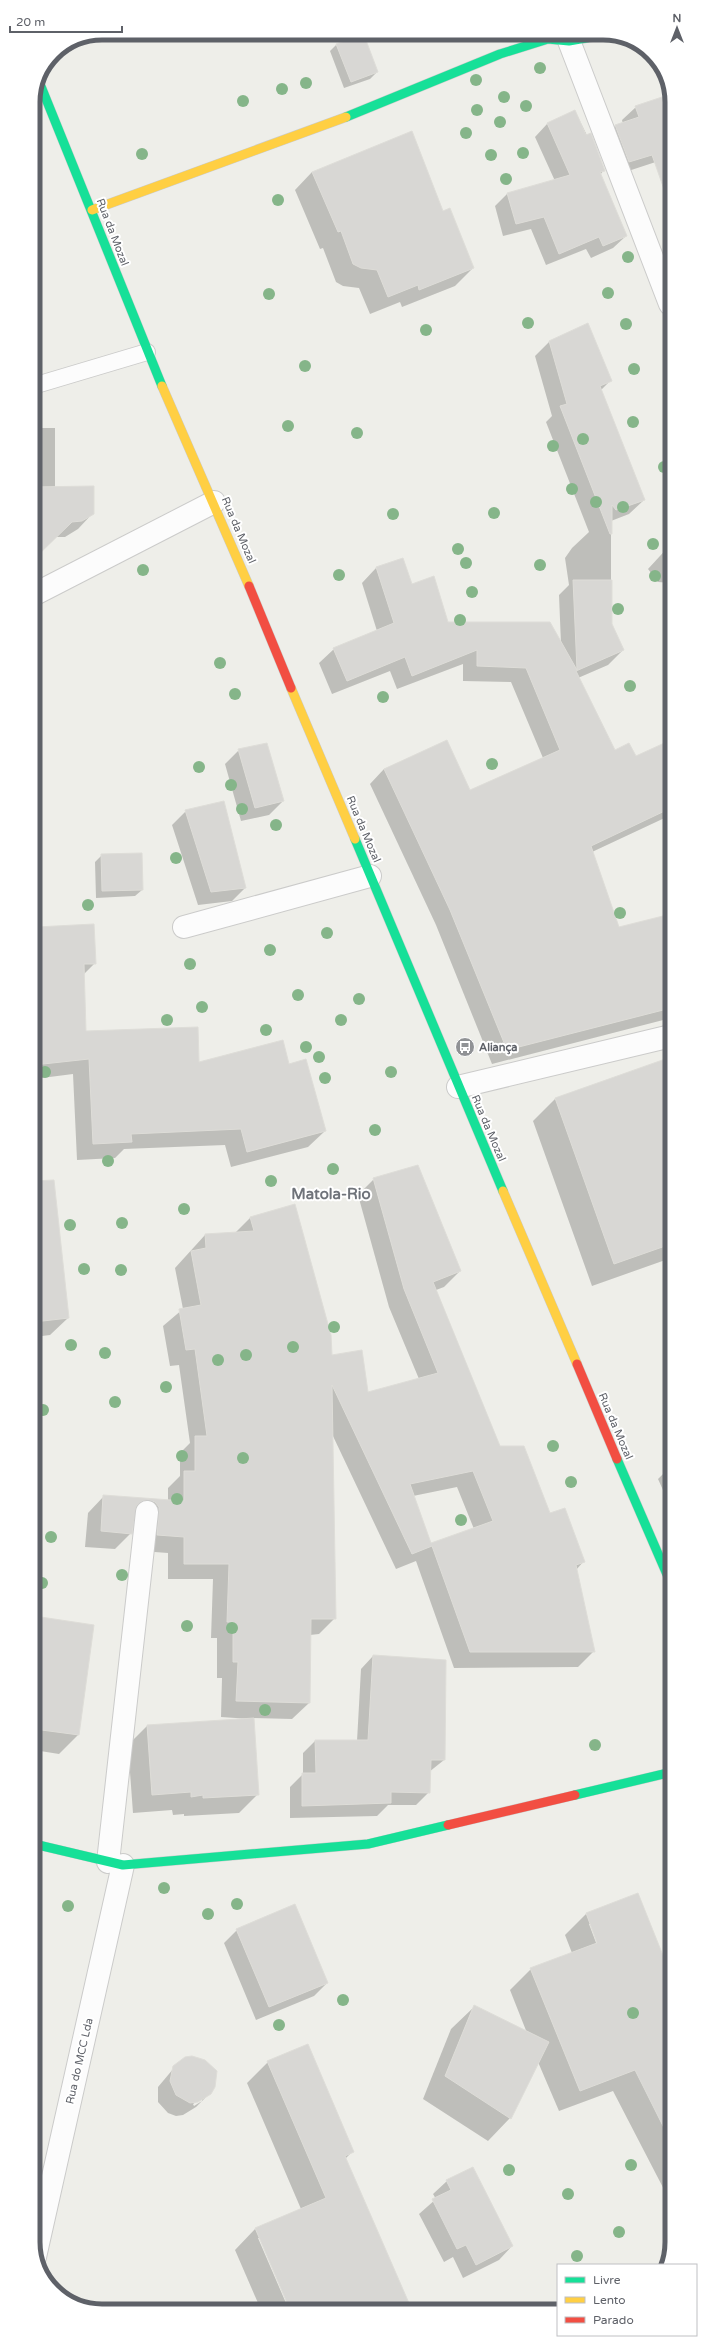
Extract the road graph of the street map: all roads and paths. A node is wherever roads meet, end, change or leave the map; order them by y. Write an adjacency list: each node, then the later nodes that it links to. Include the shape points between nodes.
1 (550, 40): 4 (main road, via 500,54 352,115)
2 (558, 40): 5 (street)
3 (41, 89): 4 (main road, Rua da Mozal)
4 (92, 210): 6 (main road, Rua da Mozal)
5 (665, 292)
6 (147, 352): 7 (lane); 8 (main road, Rua da Mozal)
7 (40, 384)
8 (214, 502): 9 (street); 10 (main road, Rua da Mozal)
9 (40, 592)
10 (370, 876): 11 (street); 13 (main road, Rua da Mozal)
11 (184, 927)
12 (665, 1037): 13 (street)
13 (458, 1087): 15 (main road, Rua da Mozal)
14 (147, 1512): 18 (street, Rua do MCC Lda)
15 (665, 1570)
16 (665, 1774): 18 (main road, via 368,1844)
17 (40, 1845): 18 (main road)
18 (115, 1863): 19 (street, Rua do MCC Lda)
19 (40, 2232)

